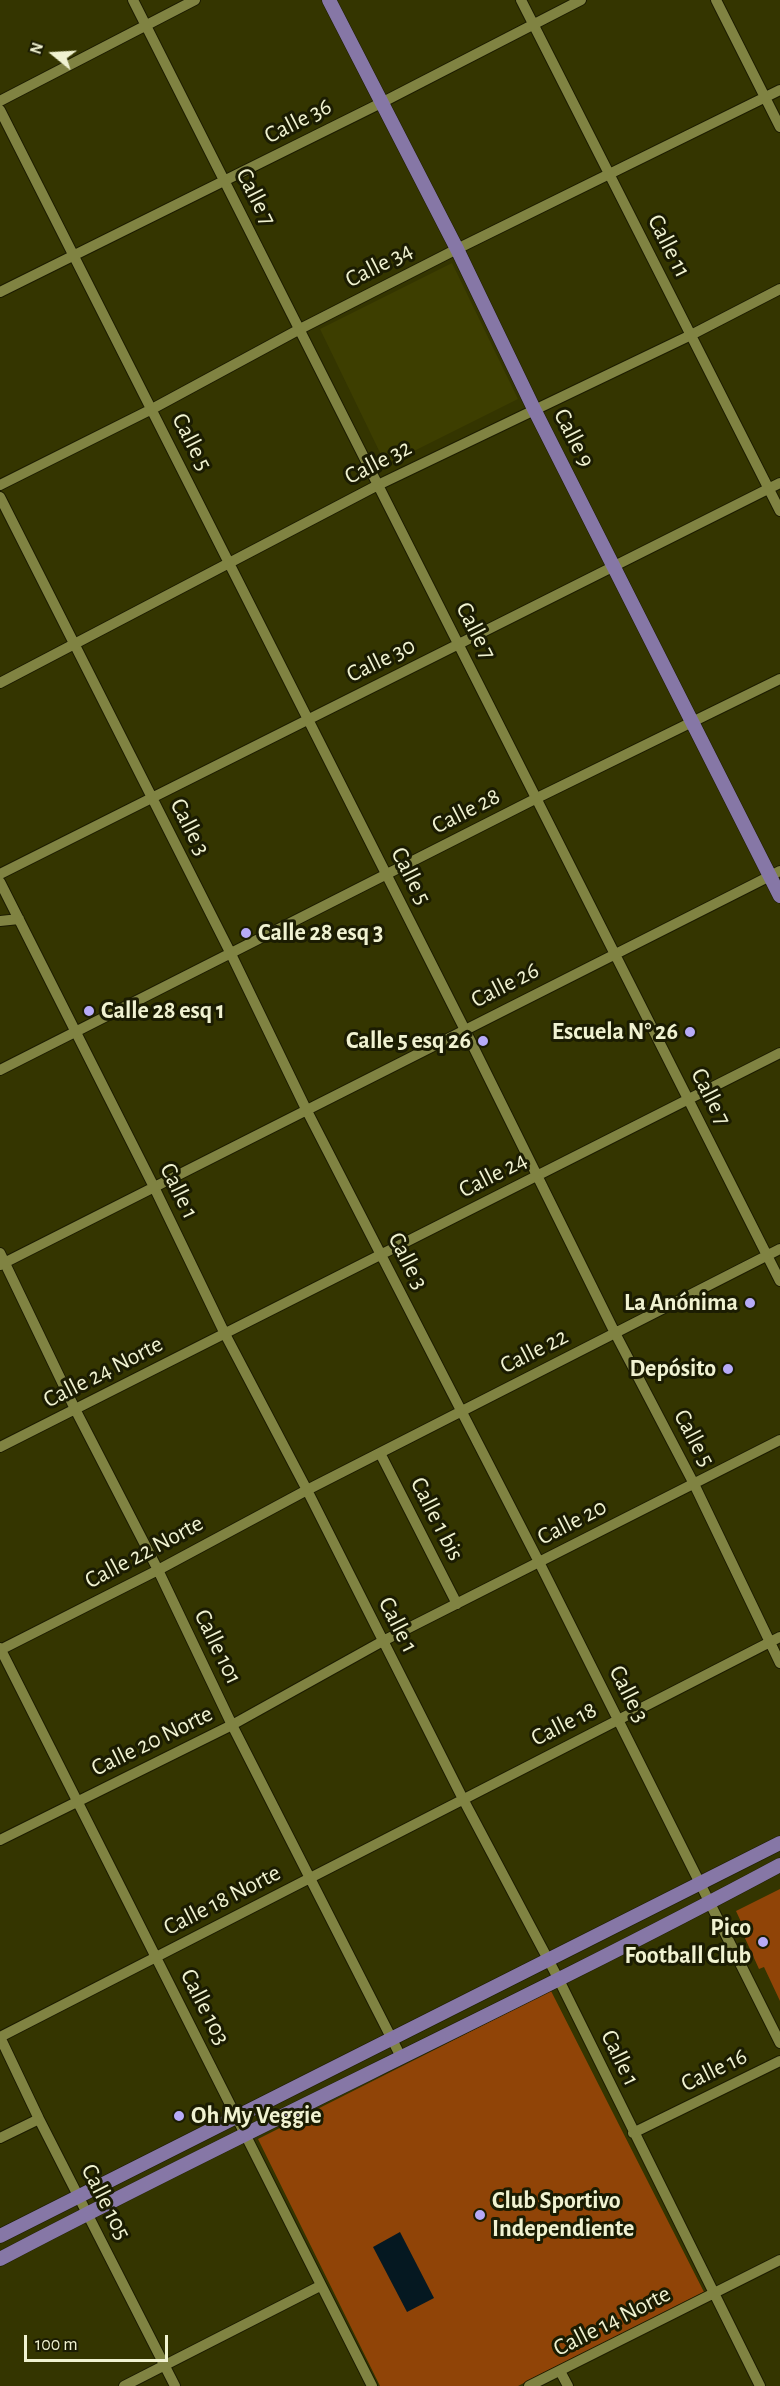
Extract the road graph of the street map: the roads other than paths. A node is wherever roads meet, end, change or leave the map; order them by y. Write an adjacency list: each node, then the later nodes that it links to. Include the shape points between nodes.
1 (134, 0): 8 (street, Calle 7)
2 (195, 0): 8 (street)
3 (329, 0): 12 (main road, Calle 9)
4 (521, 0): 7 (street, Calle 11)
5 (581, 0): 7 (street, Calle 36)
6 (716, 0): 10 (street)
7 (534, 24): 12 (street, Calle 36); 15 (street, Calle 11)
8 (146, 25): 11 (street); 16 (street, Calle 7)
9 (780, 90): 10 (street, Calle 34)
10 (765, 97): 14 (street); 15 (street, Calle 34)
11 (0, 100)
12 (381, 103): 16 (street, Calle 36); 17 (main road, Calle 9)
13 (0, 110): 18 (street, Calle 5)
14 (780, 127)
15 (609, 174): 17 (street, Calle 34); 22 (street, Calle 11)
16 (225, 181): 18 (street, Calle 36); 21 (street, Calle 7)
17 (457, 249): 21 (street, Calle 34); 24 (main road, Calle 9)
18 (73, 256): 20 (street, Calle 36); 23 (street, Calle 5)
19 (780, 289): 22 (street, Calle 32)
20 (0, 292)
21 (300, 329): 23 (street, Calle 34); 27 (street, Calle 7)
22 (691, 335): 24 (street, Calle 32); 28 (street, Calle 11)
23 (152, 409): 26 (street, Calle 34); 31 (street, Calle 5)
24 (534, 409): 27 (street, Calle 32); 32 (main road, Calle 9)
25 (780, 483): 28 (street, Calle 30)
26 (0, 485)
27 (378, 485): 31 (street, Calle 32); 34 (street, Calle 7)
28 (769, 489): 30 (street, Calle 11); 32 (street, Calle 30)
29 (0, 497): 33 (street, Calle 3)
30 (780, 511)
31 (230, 562): 33 (street, Calle 32); 37 (street, Calle 5)
32 (613, 567): 34 (street, Calle 30); 38 (main road, Calle 9)
33 (75, 643): 36 (street, Calle 32); 39 (street, Calle 3)
34 (459, 644): 37 (street, Calle 30); 40 (street, Calle 7)
35 (780, 679): 38 (street, Calle 28)
36 (0, 683)
37 (308, 719): 39 (street, Calle 30); 43 (street, Calle 5)
38 (693, 723): 40 (street, Calle 28); 41 (main road, Calle 9)
39 (151, 796): 42 (street, Calle 30); 48 (street, Calle 3)
40 (537, 798): 43 (street, Calle 28); 49 (street, Calle 7)
41 (775, 873): 45 (main road, Calle 9); 49 (street, Calle 26)
42 (0, 874)
43 (387, 876): 48 (street, Calle 28); 50 (street, Calle 5)
44 (0, 882): 46 (street, Calle 1)
45 (780, 896)
46 (19, 919): 47 (street); 51 (street, Calle 1)
47 (0, 921)
48 (230, 952): 51 (street, Calle 28); 55 (street, Calle 3)
49 (614, 953): 50 (street, Calle 26); 54 (street, Calle 7)
50 (465, 1030): 55 (street, Calle 26); 56 (street, Calle 5)
51 (76, 1032): 53 (street, Calle 28); 57 (street, Calle 1)
52 (780, 1053): 54 (street, Calle 24)
53 (0, 1070)
54 (688, 1099): 56 (street, Calle 24); 60 (street, Calle 7)
55 (306, 1109): 57 (street, Calle 26); 59 (street, Calle 3)
56 (538, 1175): 59 (street, Calle 24); 63 (street, Calle 5)
57 (154, 1187): 61 (street, Calle 26); 64 (street, Calle 1)
58 (780, 1249): 60 (street, Calle 22)
59 (381, 1255): 64 (street, Calle 24); 66 (street, Calle 3)
60 (767, 1256): 62 (street, Calle 7); 63 (street, Calle 22)
61 (2, 1260): 65 (street, Calle 101)
62 (780, 1281)
63 (615, 1333): 66 (street, Calle 22); 70 (street, Calle 5)
64 (225, 1334): 65 (street, Calle 24 Norte); 71 (street, Calle 1)
65 (75, 1409): 68 (street, Calle 24 Norte); 73 (street, Calle 101)
66 (461, 1411): 69 (street, Calle 22); 72 (street, Calle 3)
67 (780, 1440): 70 (street, Calle 20)
68 (0, 1447)
69 (380, 1452): 71 (street, Calle 22); 74 (street, Calle 1 bis)
70 (694, 1484): 72 (street, Calle 20); 75 (street, Calle 5)
71 (307, 1490): 73 (street, Calle 22 Norte); 76 (street, Calle 1)
72 (539, 1562): 74 (street, Calle 20); 79 (street, Calle 3)
73 (158, 1570): 77 (street, Calle 22 Norte); 80 (street, Calle 101)
74 (457, 1604): 76 (street, Calle 20)
75 (775, 1640): 78 (street, Calle 5); 79 (street, Calle 18)
76 (383, 1641): 80 (street, Calle 20 Norte); 81 (street, Calle 1)
77 (0, 1649): 82 (street, Calle 103)
78 (780, 1663)
79 (618, 1720): 81 (street, Calle 18); 87 (street, Calle 3)
80 (232, 1725): 82 (street, Calle 20 Norte); 86 (street, Calle 101)
81 (463, 1800): 86 (street, Calle 18 Norte); 90 (street, Calle 1)
82 (78, 1802): 83 (street, Calle 20 Norte); 89 (street, Calle 103)
83 (0, 1840)
84 (780, 1844): 87 (main road)
85 (780, 1866): 88 (main road)
86 (310, 1878): 89 (street, Calle 18 Norte); 93 (street, Calle 101)
87 (701, 1884): 88 (street, Calle 3); 90 (main road)
88 (711, 1903): 91 (main road); 94 (street, Calle 3)
89 (156, 1958): 92 (street, Calle 18 Norte); 97 (street, Calle 103)
90 (548, 1961): 91 (street, Calle 1); 93 (main road)
91 (558, 1980): 95 (main road); 99 (street, Calle 1)
92 (0, 2037): 98 (street, Calle 105)
93 (393, 2039): 95 (street, Calle 101); 97 (main road)
94 (780, 2043)
95 (401, 2057): 100 (main road)
96 (780, 2061): 99 (street, Calle 16)
97 (237, 2118): 100 (street, Calle 103); 102 (main road)
98 (39, 2119): 101 (street); 102 (street, Calle 105)
99 (633, 2133): 108 (street, Calle 1)
100 (246, 2136): 103 (main road); 107 (street, Calle 103)
101 (0, 2138)
102 (79, 2195): 103 (street, Calle 105); 104 (main road)
103 (87, 2213): 105 (main road); 109 (street, Calle 105)
104 (0, 2236)
105 (0, 2259)
106 (780, 2260): 108 (street, Calle 14 Norte)
107 (320, 2286): 109 (street); 113 (street, Calle 103)
108 (713, 2294): 110 (street, Calle 14 Norte); 116 (street, Calle 1)
109 (165, 2366): 111 (street); 112 (street, Calle 105)
110 (560, 2371): 114 (street, Calle 14 Norte); 115 (street)
111 (124, 2386)
112 (175, 2386)
113 (372, 2386)
114 (529, 2386)
115 (568, 2386)
116 (760, 2386)

